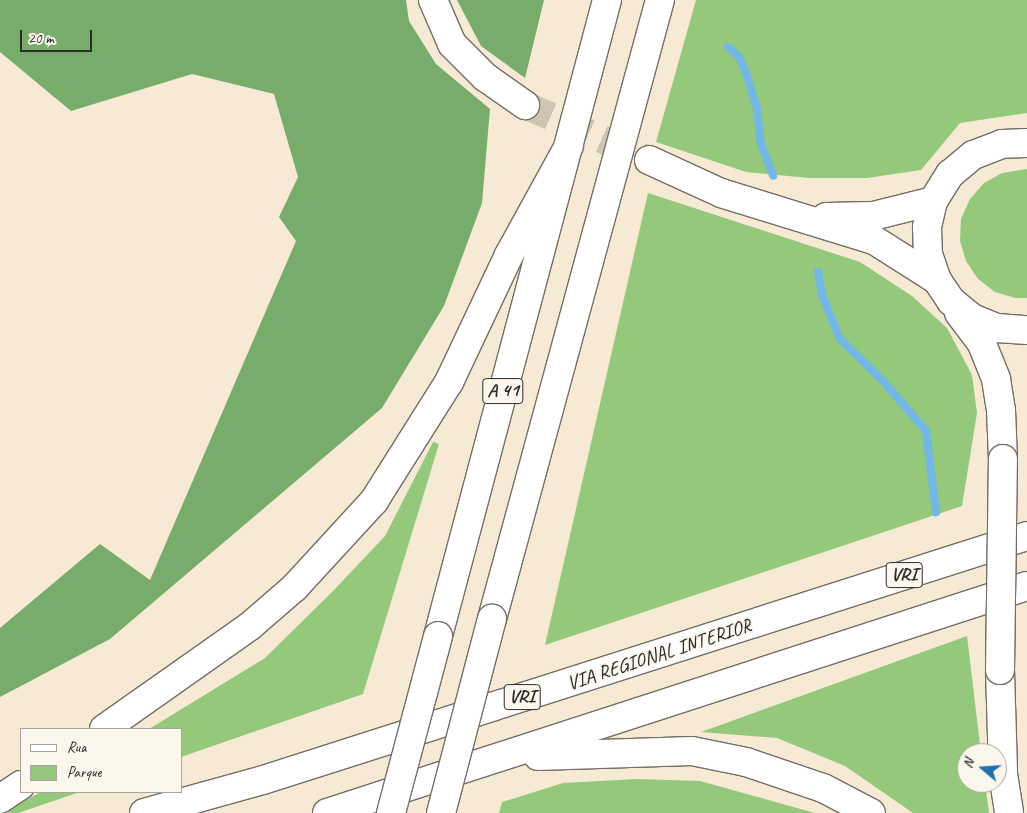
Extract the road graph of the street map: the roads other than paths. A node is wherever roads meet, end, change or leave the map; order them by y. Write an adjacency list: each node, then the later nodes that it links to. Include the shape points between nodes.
1 (433, 0): 4 (main road, via 452,44 485,77)
2 (607, 0): 6 (main road, A 41)
3 (660, 0): 23 (main road, A 41, bridge)
4 (525, 105)
5 (1027, 143): 8 (main road, via 1002,144 974,155 950,174)
6 (569, 146): 14 (main road, via 509,255 449,382 374,501 302,581 250,626); 22 (main road, A 41, bridge)
7 (649, 160): 9 (main road, via 721,192)
8 (933, 200): 9 (main road, via 873,216); 10 (main road, via 927,245)
9 (807, 218): 10 (main road, via 874,240)
10 (944, 291): 11 (main road, via 972,318 997,328); 25 (main road, bridge, via 982,344 996,379 1001,410 1000,670 1003,774)
11 (1027, 330)
12 (1027, 536): 16 (main road, VIA REGIONAL INTERIOR / VRI)
13 (1027, 586): 15 (main road)
14 (105, 728)
15 (499, 758): 21 (main road); 24 (main road, via 585,752 692,751 746,762 814,786)
16 (263, 780): 19 (main road); 20 (main road)
17 (20, 786): 18 (main road)
18 (0, 799)
19 (144, 813)
20 (183, 813)
21 (327, 813)
22 (391, 813)
23 (441, 813)
24 (871, 813)
25 (1010, 813)

